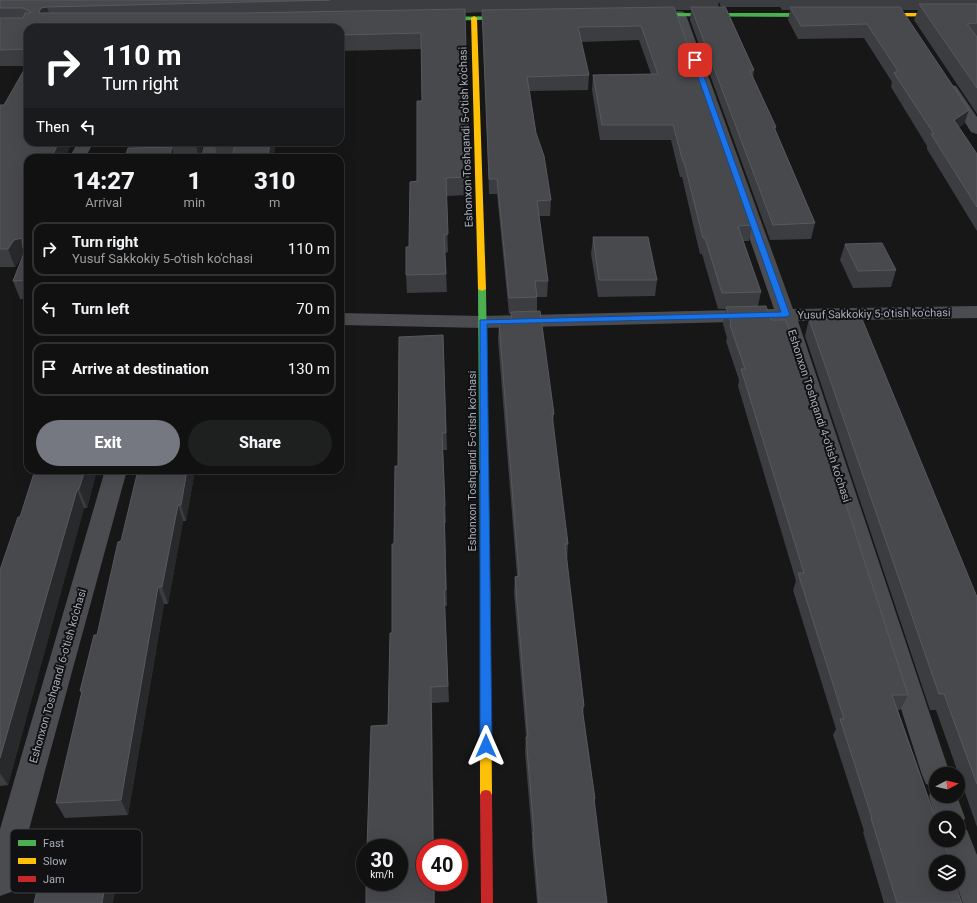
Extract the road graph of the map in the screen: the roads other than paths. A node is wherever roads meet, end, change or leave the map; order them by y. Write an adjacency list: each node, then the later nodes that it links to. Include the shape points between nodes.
1 (679, 15): 2 (street); 6 (street); 14 (street, Eshonxon Toshqandi 4-o'tish ko'chasi)
2 (831, 15)
3 (862, 15): 4 (street)
4 (902, 15): 5 (street); 10 (street)
5 (977, 15)
6 (640, 16)
7 (521, 17): 8 (street)
8 (474, 18): 9 (street); 16 (street, Eshonxon Toshqandi 5-o'tish ko'chasi)
9 (427, 19)
10 (911, 27)
11 (944, 78): 12 (street)
12 (977, 129)
13 (977, 312): 14 (street, Yusuf Sakkokiy 5-o'tish ko'chasi)
14 (786, 315): 16 (street, Yusuf Sakkokiy 5-o'tish ko'chasi); 18 (street, Eshonxon Toshqandi 4-o'tish ko'chasi)
15 (344, 319): 16 (street, Yusuf Sakkokiy 5-o'tish ko'chasi)
16 (483, 322): 24 (street, Eshonxon Toshqandi 5-o'tish ko'chasi)
17 (115, 474): 19 (street, Eshonxon Toshqandi 6-o'tish ko'chasi)
18 (933, 767)
19 (15, 829)
20 (10, 846): 22 (street, Eshonxon Toshqandi 6-o'tish ko'chasi)
21 (959, 847): 23 (street)
22 (0, 881)
23 (977, 900)
24 (487, 903)

